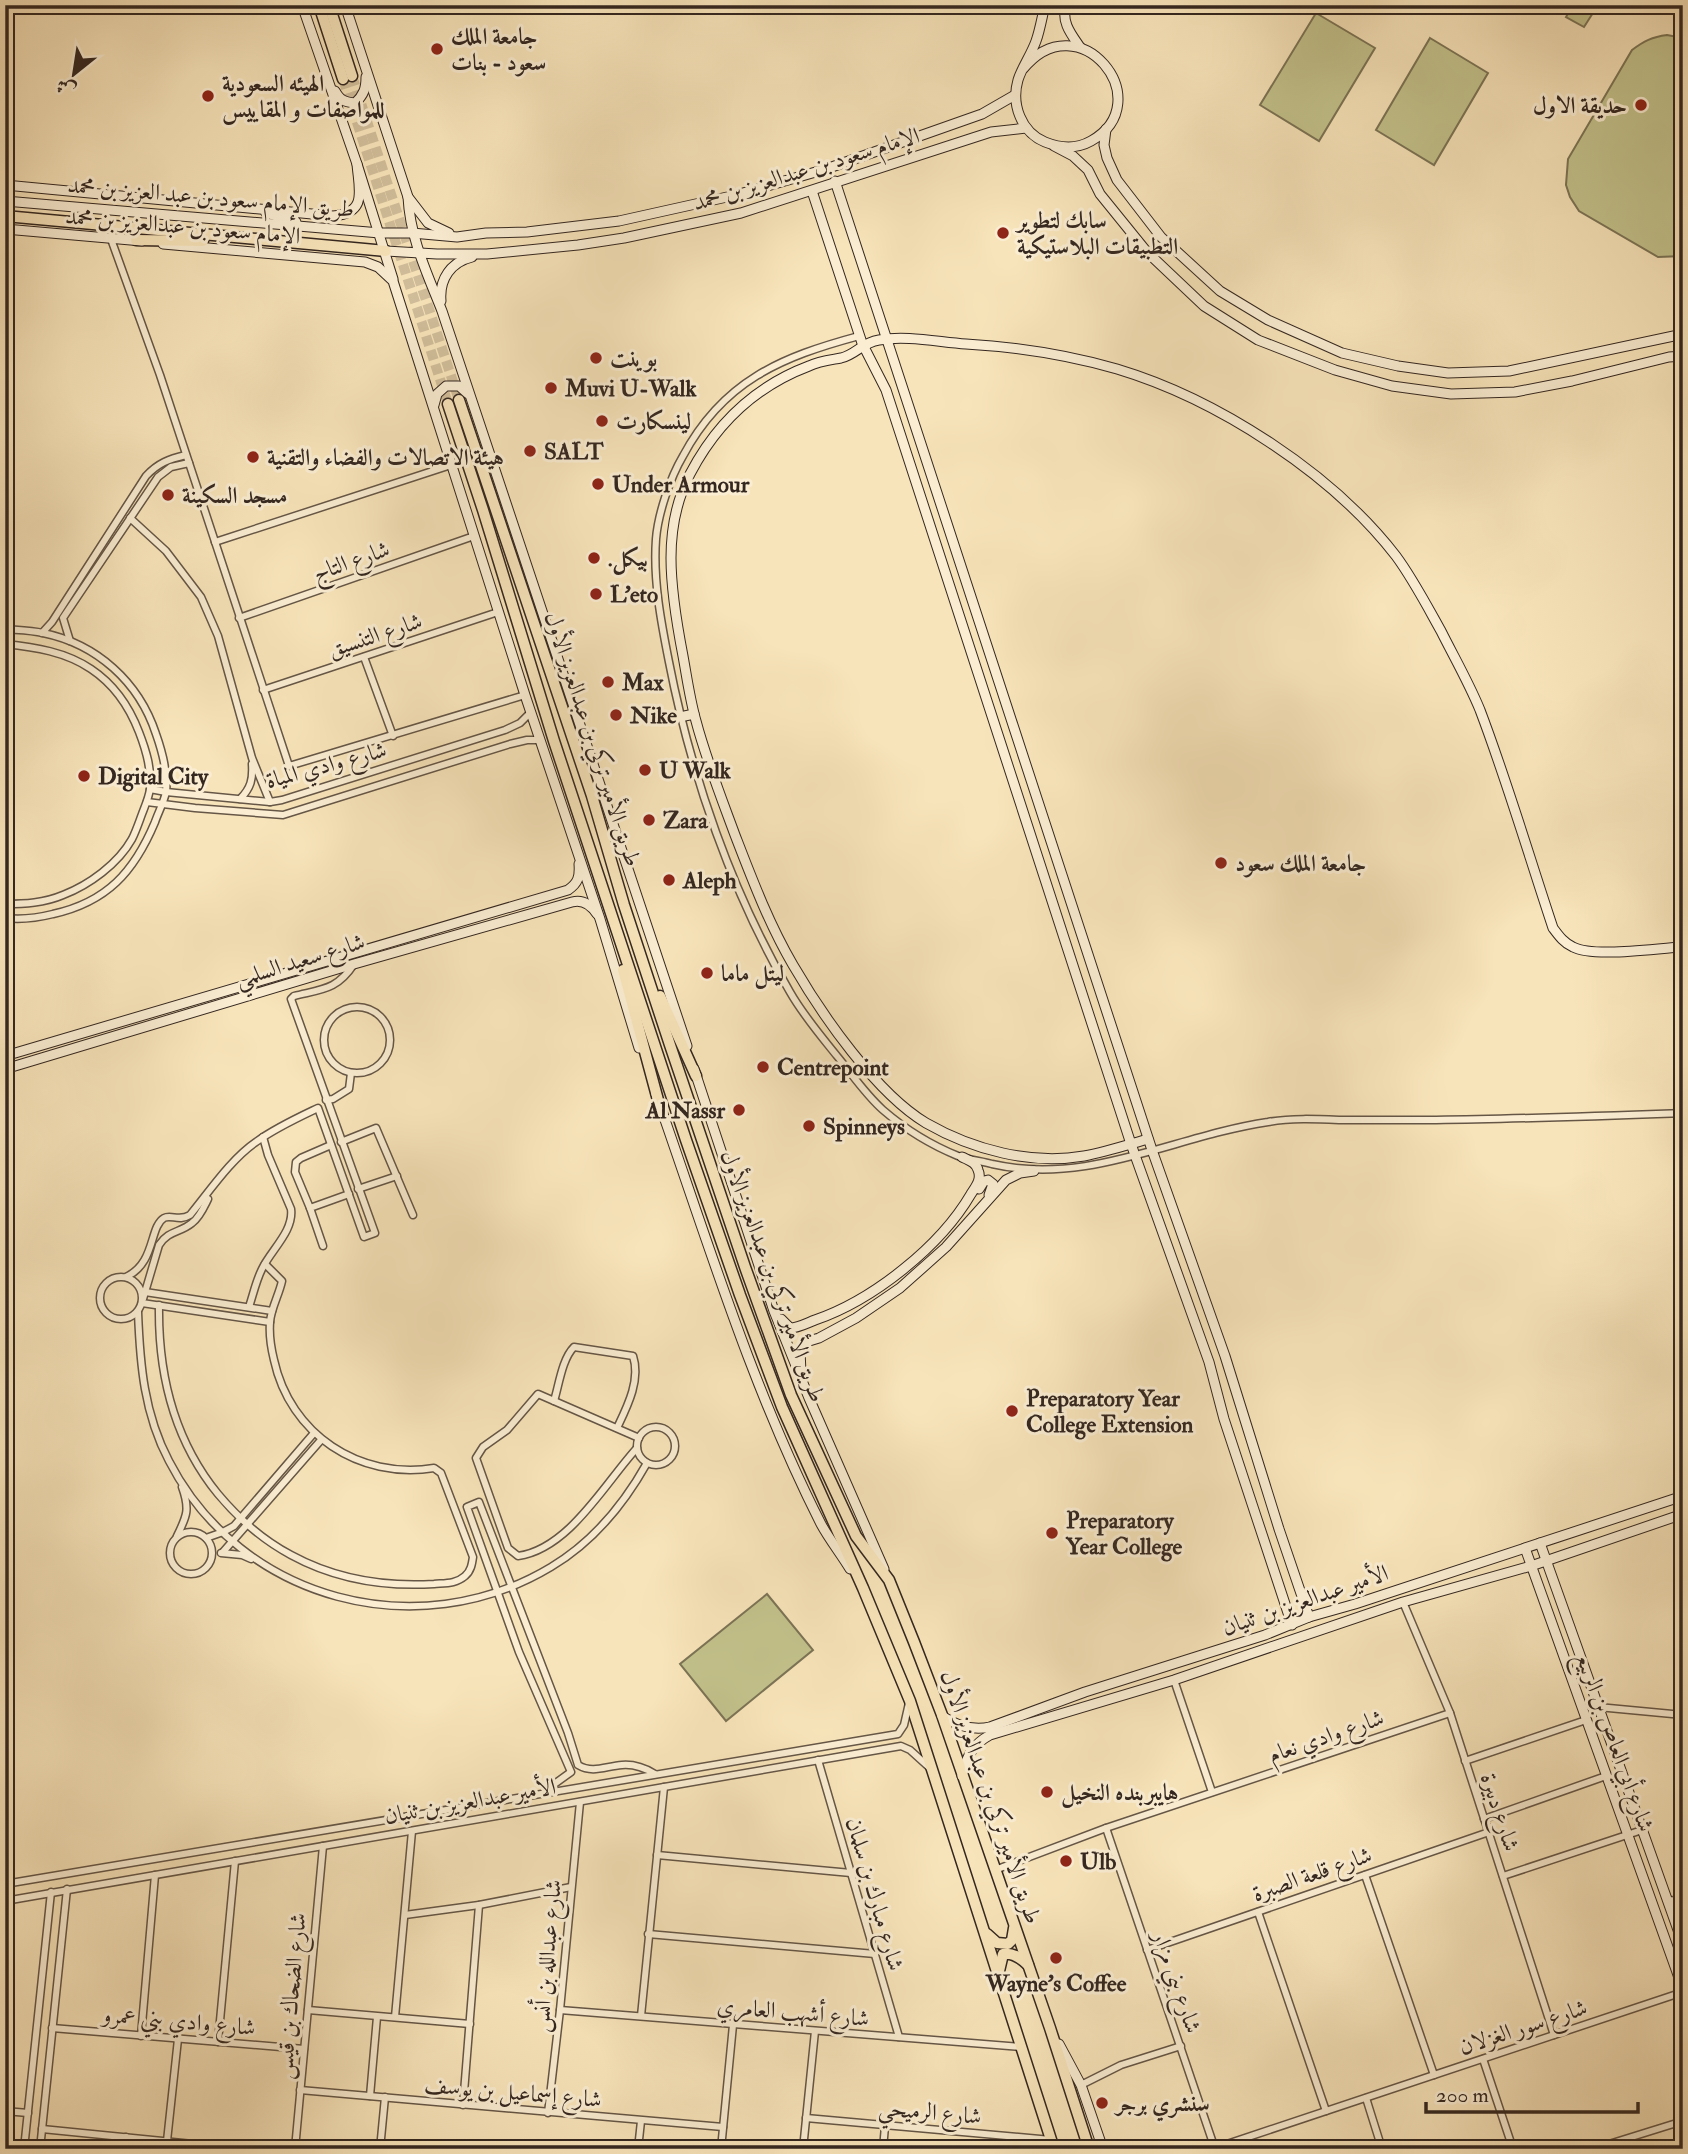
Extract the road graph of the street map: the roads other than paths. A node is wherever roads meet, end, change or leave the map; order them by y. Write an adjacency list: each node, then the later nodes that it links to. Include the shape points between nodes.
1 (302, 5): 10 (street)
2 (318, 5): 3 (main road, via 348,78)
3 (329, 5)
4 (345, 5): 9 (street)
5 (1045, 5): 8 (street)
6 (1066, 5): 7 (street, via 1068,31)
7 (1080, 47): 8 (street, via 1066,45 1040,52); 13 (street, via 1104,61 1117,86 1114,116)
8 (1023, 69): 11 (street)
9 (367, 71): 10 (street, via 366,87 355,103 339,98); 19 (street)
10 (326, 79): 15 (street)
11 (1015, 95): 12 (street); 25 (street, الإمام سعود بن عبدالعزيز بن محمد, via 952,125 736,195 620,221)
12 (1026, 128): 14 (street); 16 (street, الإمام سعود بن عبدالعزيز بن محمد, via 991,132)
13 (1106, 130): 14 (street, via 1086,144); 38 (street, via 1104,145 1117,180 1161,237 1220,291 1268,320 1342,353 1448,373 1509,370)
14 (1054, 146): 41 (street, via 1088,170 1100,194 1147,252 1204,306 1258,340 1335,370 1392,386 1451,394 1515,392)
15 (358, 164): 21 (street, الإمام سعود بن عبدالعزيز بن محمد, via 360,198 347,214); 26 (street)
16 (835, 181): 18 (street, الإمام سعود بن عبدالعزيز بن محمد); 39 (street)
17 (5, 185): 21 (street, الإمام سعود بن عبدالعزيز بن محمد)
18 (812, 191): 32 (street, الإمام سعود بن عبدالعزيز بن محمد, via 741,213 624,238); 40 (street)
19 (408, 197): 27 (street); 28 (street, via 428,223)
20 (5, 201): 23 (street, طريق الإمام سعود بن عبد العزيز بن محمد)
21 (245, 207): 23 (street)
22 (5, 215): 31 (main road, طريق الإمام سعود بن عبد العزيز بن محمد)
23 (311, 227): 26 (street, طريق الإمام سعود بن عبد العزيز بن محمد)
24 (5, 229): 29 (street, الإمام سعود بن عبدالعزيز بن محمد)
25 (527, 232): 28 (street, الإمام سعود بن عبدالعزيز بن محمد); 32 (street)
26 (380, 233): 27 (street, طريق الإمام سعود بن عبد العزيز بن محمد); 33 (street)
27 (412, 233): 28 (street, الإمام سعود بن عبدالعزيز بن محمد); 34 (street)
28 (457, 237)
29 (111, 239): 30 (street, الإمام سعود بن عبدالعزيز بن محمد); 44 (street)
30 (136, 240): 31 (main road); 36 (street, الإمام سعود بن عبدالعزيز بن محمد, via 356,261 378,267)
31 (261, 241): 33 (main road, طريق الإمام سعود بن عبد العزيز بن محمد)
32 (530, 249): 35 (street, الإمام سعود بن عبدالعزيز بن محمد)
33 (386, 251): 34 (street, الإمام سعود بن عبدالعزيز بن محمد); 36 (street)
34 (418, 253): 35 (street, الإمام سعود بن عبدالعزيز بن محمد); 37 (street)
35 (487, 254): 37 (street, via 462,260 447,273 440,291)
36 (393, 281): 43 (street)
37 (442, 311): 42 (street)
38 (1683, 334)
39 (887, 338): 40 (street); 54 (street); 91 (street, via 1013,347 1118,370 1236,422 1317,475 1397,558 1430,611 1480,712 1553,928 1561,939 1591,951)
40 (862, 343): 57 (street, via 886,390); 62 (street, via 848,355 811,365 760,390 718,430 687,478 672,538 671,566); 63 (street, via 859,336 821,346 748,380 714,411 682,456 656,535 662,618)
41 (1683, 356)
42 (473, 405): 43 (street, via 463,388 446,386 437,394); 96 (street)
43 (436, 412): 46 (street)
44 (186, 455): 45 (street); 53 (street, via 168,459 146,475)
45 (189, 463): 47 (street, via 163,472); 49 (street)
46 (451, 465): 48 (street); 49 (street)
47 (130, 518): 55 (street, via 64,618); 70 (street, via 166,551 201,597 218,636)
48 (474, 537): 50 (street); 51 (street, شارع التاج)
49 (215, 542): 51 (street)
50 (498, 612): 58 (street, شارع التنسيق); 60 (street)
51 (239, 618): 59 (street)
52 (5, 629): 53 (street)
53 (42, 633): 55 (street)
54 (985, 639): 57 (street); 101 (street)
55 (71, 641): 75 (street, via 121,673 140,698 159,743)
56 (5, 644): 74 (street, via 75,660 114,688 128,706 145,747)
57 (969, 645): 103 (street)
58 (364, 657): 59 (street, شارع التنسيق); 65 (street)
59 (263, 690): 65 (street, via 289,766)
60 (525, 695): 61 (street); 65 (street)
61 (531, 712): 64 (street, شارع وادي المياة); 66 (street)
62 (694, 714): 63 (street); 103 (street, via 750,874 792,964 847,1045 905,1109 951,1135 1001,1153 1078,1157)
63 (680, 718): 107 (street, via 731,869 792,996 884,1111 910,1131)
64 (505, 730): 67 (street, شارع وادي المياة); 68 (street, via 512,736)
65 (393, 736)
66 (540, 740): 68 (street, شارع وادي المياة); 83 (street)
67 (465, 743): 69 (street); 71 (street, شارع وادي المياة)
68 (510, 744): 69 (street, شارع وادي المياة)
69 (470, 756): 73 (street, شارع وادي المياة)
70 (252, 758): 78 (street, via 253,777); 80 (street)
71 (369, 774): 72 (street, شارع وادي المياة); 73 (street)
72 (353, 778): 76 (street, via 359,784); 80 (street, شارع وادي المياة)
73 (374, 787): 76 (street, شارع وادي المياة)
74 (150, 789): 75 (street, شارع وادي المياة); 79 (street)
75 (166, 792): 77 (street, شارع وادي المياة); 81 (street)
76 (357, 792): 82 (street, شارع وادي المياة, via 283,816)
77 (198, 796): 78 (street, شارع وادي المياة); 82 (street)
78 (240, 799): 80 (street, شارع وادي المياة)
79 (147, 802): 81 (street, شارع وادي المياة); 86 (street, via 132,839 88,883 62,896)
80 (270, 802)
81 (162, 804): 82 (street, شارع وادي المياة); 89 (street, via 143,850 118,882 102,894 71,910 32,919)
82 (195, 808)
83 (579, 855): 84 (street, شارع سعيد السلمي, via 576,884); 90 (street)
84 (559, 892): 87 (street, via 572,896); 93 (street, شارع سعيد السلمي)
85 (604, 892): 88 (main road, طريق الأمير تركي بن عبدالعزيز الأول, via 453,402 592,796); 98 (main road); 159 (main road, طريق الأمير تركي بن عبدالعزيز الأول, via 740,1295 782,1406)
86 (5, 904)
87 (563, 904): 90 (street, شارع سعيد السلمي, via 585,902); 92 (street, شارع سعيد السلمي)
88 (624, 905): 96 (main road); 157 (main road, طريق الأمير تركي بن عبدالعزيز الأول, via 791,1395 856,1535)
89 (5, 918)
90 (600, 919): 98 (street)
91 (1683, 947)
92 (354, 964): 94 (street, شارع سعيد السلمي); 97 (street, via 333,986 291,999)
93 (5, 1056)
94 (5, 1069)
95 (351, 1073): 95 (street, via 376,1068 389,1051 391,1041 384,1020 366,1008 344,1010 328,1024 325,1035 328,1056); 97 (street, via 349,1089)
96 (696, 1076): 124 (street)
97 (326, 1100): 102 (street)
98 (658, 1100): 159 (street, via 768,1410 822,1526)
99 (1683, 1113): 105 (street, via 1312,1119 1269,1122)
100 (263, 1137): 104 (street, via 318,1108); 110 (street); 118 (street, via 292,1217)
101 (1148, 1139): 103 (street); 105 (street)
102 (341, 1142): 109 (street, via 376,1128); 111 (street)
103 (1131, 1144): 106 (street)
104 (331, 1146): 112 (street); 113 (street, via 296,1162 295,1172)
105 (1152, 1150): 106 (street); 129 (street)
106 (1135, 1156): 108 (street); 130 (street)
107 (962, 1157): 108 (street); 115 (street, via 974,1163 980,1179)
108 (1034, 1171): 114 (street, via 1006,1180)
109 (397, 1176): 111 (street); 116 (street)
110 (218, 1182): 119 (street, via 190,1215 164,1218 142,1267); 120 (street, via 197,1218 167,1235 159,1245)
111 (358, 1189): 112 (street, via 374,1233 364,1237)
112 (349, 1194): 113 (street)
113 (310, 1208): 117 (street)
114 (979, 1211): 115 (street, via 993,1187 988,1180); 127 (street, via 923,1269)
115 (959, 1213): 126 (street, via 925,1251 893,1276)
116 (413, 1215)
117 (323, 1246)
118 (265, 1264): 122 (street); 123 (street, via 282,1281)
119 (126, 1277): 120 (street, via 138,1285); 125 (street, via 104,1285 101,1303 107,1314 120,1319)
120 (143, 1298): 121 (street); 122 (street); 125 (street)
121 (159, 1305): 128 (street); 142 (street, via 166,1388 178,1424 197,1464)
122 (249, 1307): 123 (street)
123 (272, 1311): 128 (street)
124 (774, 1311): 126 (street, via 790,1328); 131 (street)
125 (138, 1312): 139 (street, via 139,1359 147,1402)
126 (825, 1317): 127 (street, via 811,1326 811,1332)
127 (856, 1318): 131 (street, via 803,1345)
128 (270, 1322): 134 (street, via 277,1375 291,1405)
129 (1225, 1356): 130 (street); 153 (street)
130 (1209, 1362): 154 (street)
131 (801, 1378): 157 (street)
132 (554, 1401): 133 (street); 133 (street, via 574,1347 633,1356 635,1381); 137 (street, via 538,1394 476,1458 508,1548 518,1556 531,1555 557,1538 604,1491)
133 (617, 1428): 135 (street)
134 (314, 1433): 136 (street); 142 (street)
135 (639, 1438): 137 (street); 138 (street, via 655,1428 667,1431 674,1441 670,1459 659,1465)
136 (321, 1440): 143 (street); 143 (street, via 341,1453 387,1469 434,1468 441,1472 473,1557 465,1576 453,1583 423,1585 354,1579 290,1555)
137 (637, 1448): 138 (street)
138 (647, 1463): 158 (street, via 632,1489 589,1538 553,1566)
139 (179, 1479): 144 (street); 145 (street, via 188,1511)
140 (1683, 1496): 148 (street, الأمير عبدالعزيز بن ثنيان)
141 (1683, 1514): 152 (street, الأمير عبدالعزيز بن ثنيان)
142 (240, 1518): 143 (street); 144 (street)
143 (248, 1525): 147 (street)
144 (223, 1532): 146 (street); 147 (street)
145 (177, 1537): 146 (street, via 189,1532); 151 (street, via 170,1548 171,1559 181,1572 202,1572)
146 (206, 1538): 151 (street)
147 (234, 1541): 150 (street); 156 (street)
148 (1540, 1543): 149 (street, الأمير عبدالعزيز بن ثنيان); 152 (street, شارع أبي العاص بن الربيع)
149 (1525, 1548): 155 (street, شارع أبي العاص بن الربيع); 162 (street, الأمير عبدالعزيز بن ثنيان)
150 (223, 1552): 151 (street); 156 (street)
151 (212, 1554)
152 (1546, 1561): 155 (street, الأمير عبدالعزيز بن ثنيان); 166 (street, شارع أبي العاص بن الربيع)
153 (1290, 1562): 154 (street); 162 (street)
154 (1273, 1566): 163 (street)
155 (1531, 1566): 161 (street, الأمير عبدالعزيز بن ثنيان); 170 (street, شارع أبي العاص بن الربيع)
156 (268, 1567): 160 (street, via 325,1593 366,1604 452,1604)
157 (889, 1580): 169 (main road, طريق الأمير تركي بن عبدالعزيز الأول)
158 (512, 1587): 160 (street); 160 (street, via 479,1503 467,1507); 171 (street)
159 (863, 1588): 165 (main road, طريق الأمير تركي بن عبدالعزيز الأول)
160 (497, 1593): 172 (street)
161 (1403, 1602): 164 (street, الأمير عبدالعزيز بن ثنيان); 167 (street, شارع دبيرة)
162 (1309, 1617): 163 (street, الأمير عبدالعزيز بن ثنيان)
163 (1292, 1625): 169 (street, الأمير عبدالعزيز بن ثنيان, via 990,1727 963,1727)
164 (1174, 1680): 179 (street, الأمير عبدالعزيز بن ثنيان, via 990,1735 971,1751); 182 (street)
165 (910, 1701): 173 (street); 177 (main road, طريق الأمير تركي بن عبدالعزيز الأول)
166 (1598, 1707): 168 (street); 187 (street, شارع أبي العاص بن الربيع)
167 (1450, 1713): 176 (street, شارع دبيرة); 182 (street, شارع وادي نعام)
168 (1683, 1715)
169 (942, 1716): 179 (main road, طريق الأمير تركي بن عبدالعزيز الأول)
170 (1586, 1720): 176 (street); 180 (street, شارع أبي العاص بن الربيع)
171 (567, 1729): 172 (street); 178 (street, via 578,1765 586,1770 625,1764)
172 (554, 1732): 183 (street, via 571,1772)
173 (898, 1734): 174 (street); 178 (street, الأمير عبدالعزيز بن ثنيان)
174 (901, 1746): 175 (street, الأمير عبدالعزيز بن ثنيان); 177 (street)
175 (818, 1760): 181 (street, الأمير عبدالعزيز بن ثنيان); 198 (street, شارع مبارك بن سلمان)
176 (1465, 1760): 185 (street, شارع دبيرة)
177 (933, 1771): 214 (main road, طريق الأمير تركي بن عبدالعزيز الأول)
178 (655, 1774): 183 (street, الأمير عبدالعزيز بن ثنيان)
179 (962, 1776): 197 (main road, طريق الأمير تركي بن عبدالعزيز الأول)
180 (1606, 1776): 185 (street); 190 (street, شارع أبي العاص بن الربيع)
181 (664, 1787): 184 (street, الأمير عبدالعزيز بن ثنيان); 194 (street)
182 (1212, 1792): 186 (street, شارع وادي نعام)
183 (542, 1793): 191 (street, الأمير عبدالعزيز بن ثنيان)
184 (580, 1802): 188 (street, الأمير عبدالعزيز بن ثنيان); 204 (street, شارع عبدالله بن أنس)
185 (1484, 1819): 189 (street, شارع دبيرة)
186 (1106, 1828): 197 (street, شارع وادي نعام); 217 (street, شارع بني مزار)
187 (1642, 1830): 190 (street); 208 (street, شارع أبي العاص بن الربيع)
188 (412, 1831): 192 (street, الأمير عبدالعزيز بن ثنيان); 212 (street)
189 (1489, 1832): 200 (street, شارع قلعة الصبرة); 201 (street, شارع دبيرة)
190 (1628, 1835): 201 (street); 221 (street, شارع أبي العاص بن الربيع)
191 (270, 1838): 193 (street); 196 (street, الأمير عبدالعزيز بن ثنيان)
192 (323, 1846): 193 (street, الأمير عبدالعزيز بن ثنيان); 222 (street, شارع الضحاك بن قيس)
193 (272, 1855): 195 (street, الأمير عبدالعزيز بن ثنيان)
194 (657, 1855): 198 (street); 215 (street)
195 (235, 1861): 199 (street, الأمير عبدالعزيز بن ثنيان); 236 (street)
196 (105, 1867): 202 (street); 203 (street, الأمير عبدالعزيز بن ثنيان)
197 (995, 1870): 213 (main road, طريق الأمير تركي بن عبدالعزيز الأول)
198 (851, 1872): 218 (street, شارع مبارك بن سلمان)
199 (155, 1875): 202 (street, الأمير عبدالعزيز بن ثنيان); 233 (street)
200 (1365, 1875): 211 (street, شارع قلعة الصبرة); 241 (street)
201 (1503, 1876): 232 (street, شارع دبيرة)
202 (107, 1883): 205 (street, الأمير عبدالعزيز بن ثنيان)
203 (5, 1884)
204 (571, 1887): 210 (street); 223 (street, شارع عبدالله بن أنس)
205 (67, 1889): 206 (street, الأمير عبدالعزيز بن ثنيان); 229 (street)
206 (51, 1892): 207 (street, الأمير عبدالعزيز بن ثنيان); 250 (street)
207 (5, 1900)
208 (1667, 1900): 209 (street); 216 (street, شارع أبي العاص بن الربيع)
209 (1683, 1901)
210 (479, 1905): 212 (street); 227 (street)
211 (1258, 1912): 217 (street, شارع قلعة الصبرة); 249 (street)
212 (405, 1915): 226 (street)
213 (1014, 1926): 214 (main road, via 1008,1944 997,1944); 219 (main road, طريق الأمير تركي بن عبدالعزيز الأول)
214 (985, 1931): 220 (main road, طريق الأمير تركي بن عبدالعزيز الأول)
215 (648, 1934): 218 (street); 224 (street)
216 (1683, 1944)
217 (1147, 1950): 237 (street, شارع بني مزار)
218 (874, 1954): 234 (street, شارع مبارك بن سلمان)
219 (1028, 1965): 220 (main road, via 1014,1954 1003,1954); 230 (main road, طريق الأمير تركي بن عبدالعزيز الأول)
220 (998, 1972): 238 (main road, طريق الأمير تركي بن عبدالعزيز الأول)
221 (1683, 1991): 232 (street, شارع سور الغزلان)
222 (308, 2010): 225 (street); 239 (street, شارع الضحاك بن قيس)
223 (560, 2010): 224 (street, شارع أشهب العامري); 251 (street, شارع عبدالله بن أنس)
224 (641, 2016): 228 (street, شارع أشهب العامري)
225 (377, 2017): 226 (street); 244 (street)
226 (395, 2017): 227 (street)
227 (470, 2025): 247 (street)
228 (733, 2025): 231 (street, شارع أشهب العامري); 256 (street)
229 (52, 2028): 233 (street, شارع وادي بني عمرو); 257 (street)
230 (1050, 2028): 242 (street); 272 (main road, طريق الأمير تركي بن عبدالعزيز الأول)
231 (815, 2031): 234 (street, شارع أشهب العامري); 252 (street)
232 (1554, 2035): 240 (street, شارع سور الغزلان)
233 (141, 2036): 235 (street, شارع وادي بني عمرو)
234 (899, 2038): 238 (street, شارع أشهب العامري)
235 (178, 2039): 236 (street, شارع وادي بني عمرو); 259 (street)
236 (218, 2042): 239 (street, شارع وادي بني عمرو)
237 (1181, 2046): 242 (street, via 1121,2065); 274 (street, شارع بني مزار)
238 (1023, 2048): 260 (main road, طريق الأمير تركي بن عبدالعزيز الأول)
239 (304, 2049): 243 (street, شارع الضحاك بن قيس)
240 (1483, 2059): 241 (street, شارع سور الغزلان); 276 (street)
241 (1434, 2075): 246 (street, شارع سور الغزلان)
242 (1081, 2085): 273 (street)
243 (300, 2090): 244 (street, شارع إسماعيل بن يوسف); 266 (street, شارع الضحاك بن قيس)
244 (370, 2096): 245 (street, شارع إسماعيل بن يوسف)
245 (385, 2097): 247 (street, شارع إسماعيل بن يوسف); 267 (street)
246 (1366, 2098): 249 (street, شارع سور الغزلان); 275 (street)
247 (463, 2105): 251 (street, شارع إسماعيل بن يوسف)
248 (5, 2111): 250 (street)
249 (1326, 2111): 274 (street, شارع سور الغزلان)
250 (28, 2113): 262 (street)
251 (548, 2113): 254 (street, شارع إسماعيل بن يوسف)
252 (806, 2118): 255 (street, شارع الرميحي); 270 (street)
253 (1683, 2120): 277 (street)
254 (640, 2121): 256 (street, شارع إسماعيل بن يوسف); 268 (street)
255 (885, 2126): 260 (street, شارع الرميحي); 271 (street)
256 (723, 2127): 269 (street)
257 (42, 2129): 258 (street); 263 (street)
258 (126, 2137): 259 (street); 264 (street)
259 (167, 2141): 261 (street)
260 (1052, 2144)
261 (213, 2147): 265 (street)
262 (24, 2149)
263 (40, 2149)
264 (125, 2149)
265 (243, 2149)
266 (295, 2149)
267 (380, 2149)
268 (638, 2149)
269 (721, 2149)
270 (803, 2149)
271 (883, 2149)
272 (1089, 2149)
273 (1103, 2149)
274 (1215, 2149)
275 (1382, 2149)
276 (1513, 2149)
277 (1593, 2149)

